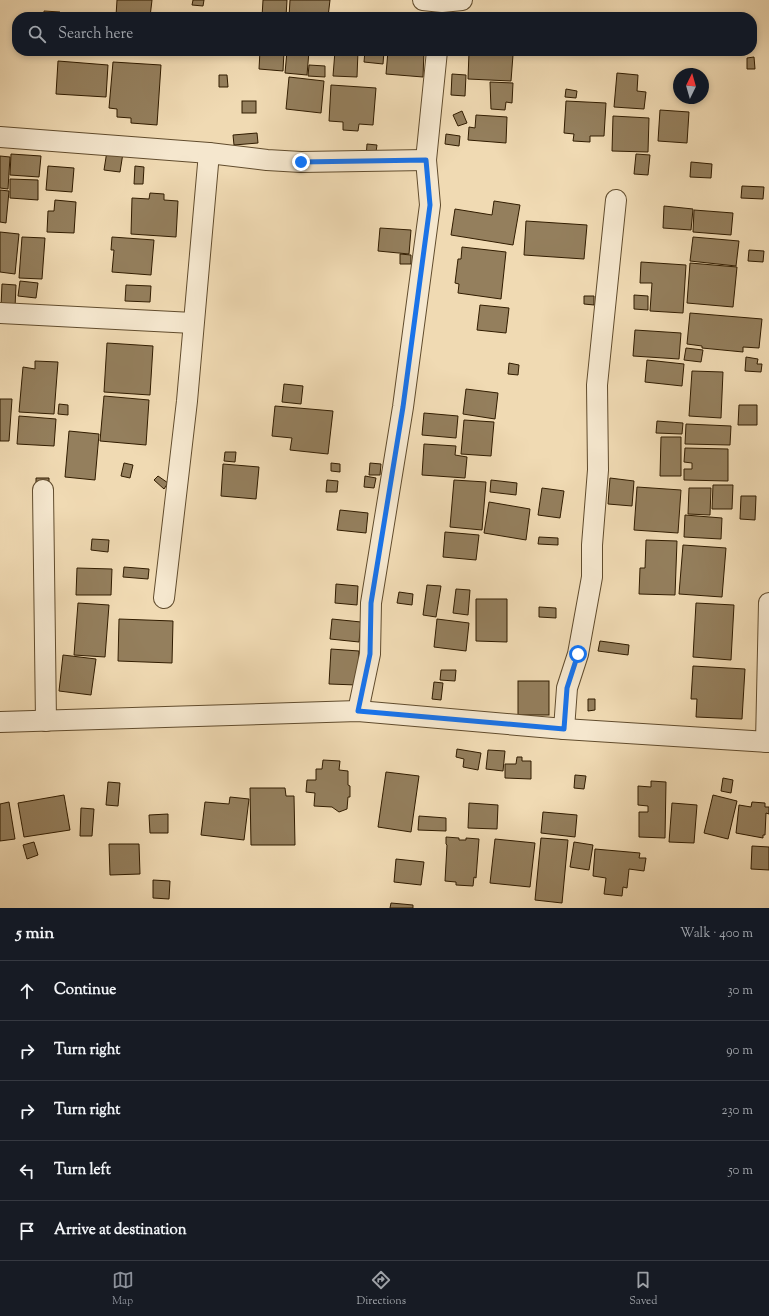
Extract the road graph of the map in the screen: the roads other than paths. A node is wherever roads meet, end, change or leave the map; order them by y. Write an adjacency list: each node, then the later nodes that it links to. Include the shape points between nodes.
1 (462, 0): 2 (street)
2 (435, 6)
3 (436, 56): 6 (street)
4 (0, 137): 5 (street)
5 (209, 153): 6 (street, via 301,162); 9 (street)
6 (426, 160): 13 (street, via 430,205 403,407 371,603 370,654)
7 (616, 200): 16 (street, via 597,385 598,470 592,577 578,654 567,688)
8 (0, 313): 9 (street)
9 (193, 323): 11 (street, via 187,401)
10 (43, 490): 14 (street)
11 (164, 598)
12 (769, 603): 17 (street)
13 (358, 711): 14 (street); 16 (street)
14 (46, 721): 15 (street)
15 (0, 722)
16 (564, 729): 17 (street)
17 (768, 742)

